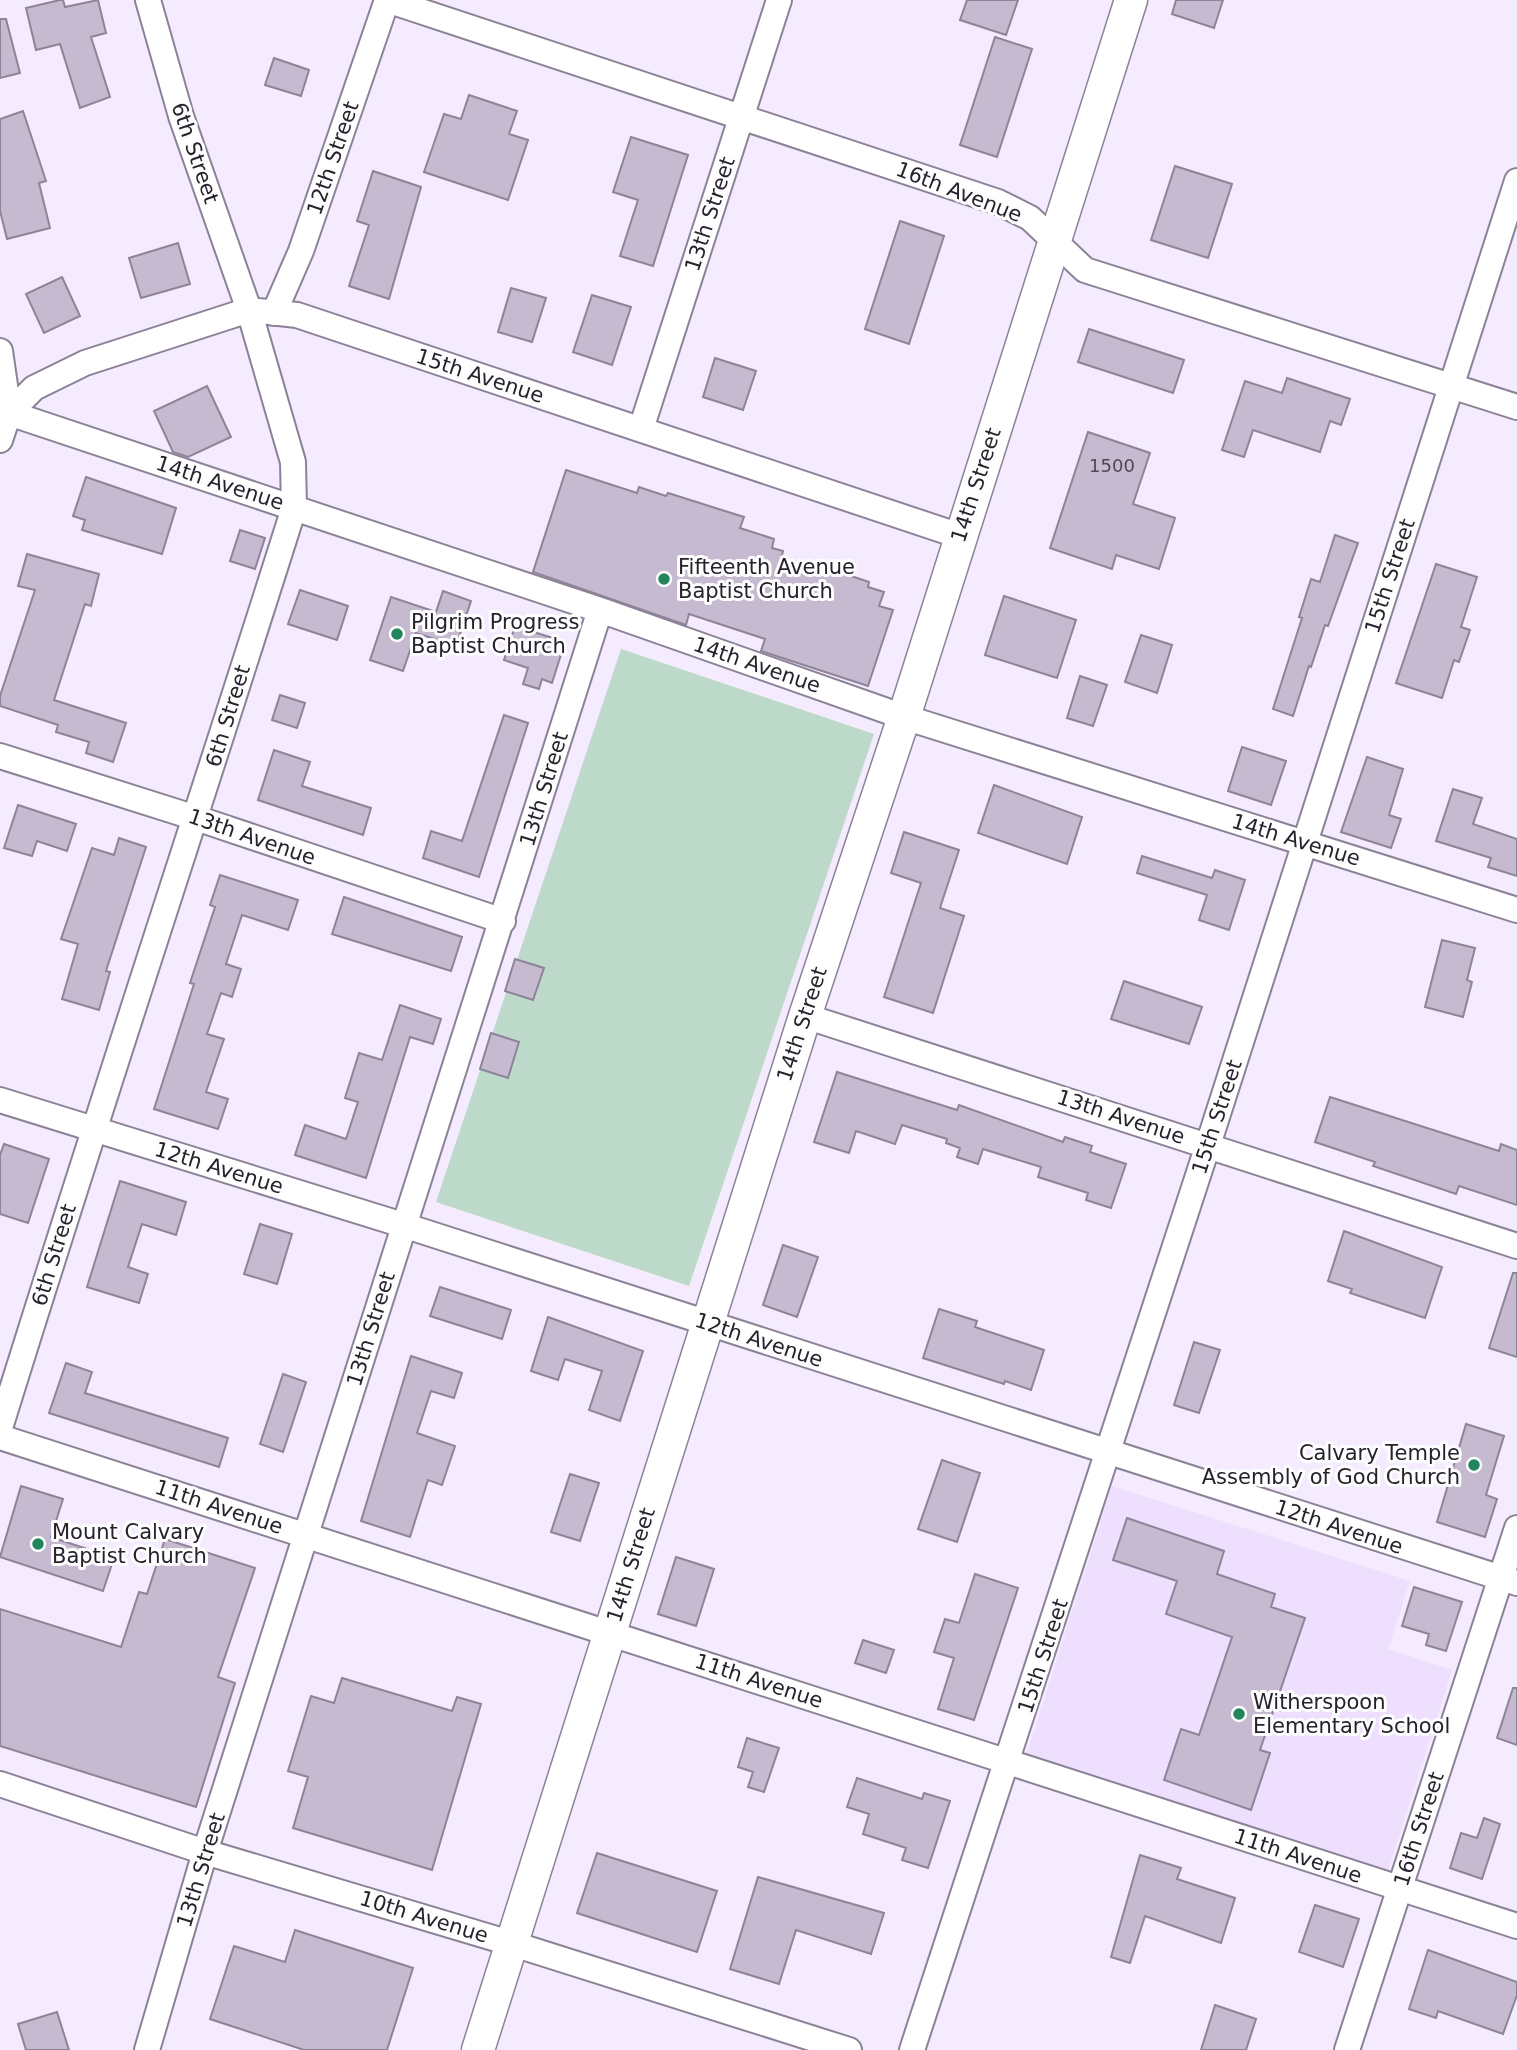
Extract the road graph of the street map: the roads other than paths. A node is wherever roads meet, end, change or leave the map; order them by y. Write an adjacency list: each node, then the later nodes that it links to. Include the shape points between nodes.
1 (148, 0): 8 (street, 6th Street, via 181,116)
2 (387, 0): 5 (street, 16th Avenue); 9 (street, 12th Street, via 301,251)
3 (779, 0): 5 (street, 13th Street)
4 (1131, 0): 7 (main road, 14th Street)
5 (741, 117): 7 (street, 16th Avenue, via 998,202 1030,218); 14 (street, 13th Street)
6 (1517, 181): 11 (street, 15th Street)
7 (1053, 243): 11 (street, 16th Avenue, via 1084,270); 17 (main road, 14th Street)
8 (249, 310): 9 (street, 15th Avenue); 13 (street, 15th Avenue, via 85,363 34,388); 16 (street, 6th Street, via 293,462)
9 (274, 313): 14 (street, 15th Avenue, via 297,315)
10 (0, 351): 13 (street)
11 (1451, 385): 12 (street, 16th Avenue); 22 (street, 15th Street)
12 (1517, 407)
13 (4, 412): 15 (street); 16 (street, 14th Avenue)
14 (642, 429): 17 (street, 15th Avenue)
15 (0, 440)
16 (294, 508): 18 (street, 14th Avenue); 21 (street, 6th Street)
17 (960, 536): 19 (main road, 14th Street)
18 (600, 610): 19 (street, 14th Avenue); 24 (street, 13th Street)
19 (904, 717): 22 (street, 14th Avenue); 25 (main road, 14th Street)
20 (0, 756): 21 (street, 13th Avenue)
21 (196, 818): 24 (street, 13th Avenue); 27 (street, 6th Street)
22 (1305, 843): 23 (street, 14th Avenue); 28 (street, 15th Street)
23 (1517, 910)
24 (503, 921): 29 (street, 13th Street)
25 (805, 1016): 28 (street, 13th Avenue); 31 (main road, 14th Street)
26 (0, 1100): 27 (street, 12th Avenue)
27 (93, 1130): 29 (street, 12th Avenue); 32 (street, 6th Street)
28 (1208, 1145): 30 (street, 13th Avenue); 34 (street, 15th Street)
29 (403, 1226): 31 (street, 12th Avenue); 36 (street, 13th Street)
30 (1517, 1246)
31 (707, 1323): 34 (street, 12th Avenue); 38 (main road, 14th Street)
32 (0, 1429)
33 (0, 1437): 36 (street, 11th Avenue)
34 (1108, 1453): 37 (street, 12th Avenue); 39 (street, 15th Street)
35 (1517, 1528): 37 (street, 16th Street)
36 (306, 1534): 38 (street, 11th Avenue); 41 (street, 13th Street)
37 (1509, 1581): 42 (street, 16th Street)
38 (610, 1632): 39 (street, 11th Avenue); 44 (main road, 14th Street)
39 (1008, 1761): 42 (street, 11th Avenue); 48 (street, 15th Street)
40 (0, 1784): 41 (street, 10th Avenue)
41 (205, 1852): 44 (street, 10th Avenue); 45 (street, 13th Street)
42 (1400, 1890): 43 (street, 11th Avenue); 49 (street, 16th Street)
43 (1517, 1926)
44 (510, 1943): 46 (main road, 14th Street); 47 (street, 10th Avenue)
45 (147, 2050)
46 (478, 2050)
47 (849, 2050)
48 (912, 2050)
49 (1347, 2050)

